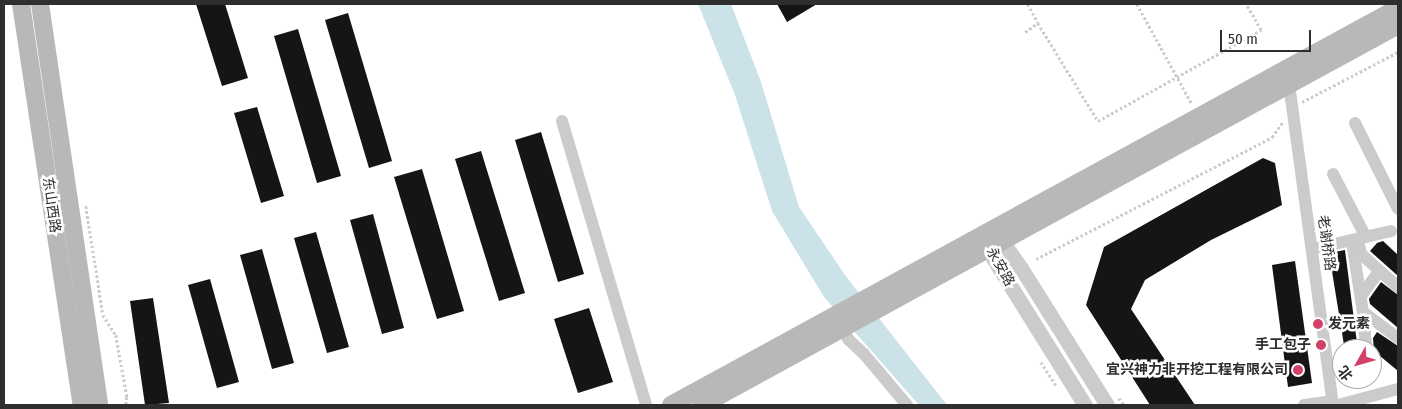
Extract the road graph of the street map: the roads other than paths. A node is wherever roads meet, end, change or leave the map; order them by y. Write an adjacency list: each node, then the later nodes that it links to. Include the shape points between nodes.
1 (1398, 8): 11 (main road)
2 (40, 9): 25 (main road, 东山西路)
3 (22, 11): 24 (main road, 东山西路)
4 (1398, 25): 5 (main road)
5 (1289, 84): 11 (main road); 13 (street, 老谢桥路)
6 (562, 121): 26 (street)
7 (1355, 123): 9 (street)
8 (1333, 174): 12 (street)
9 (1398, 209)
10 (1396, 233): 12 (street)
11 (992, 240): 18 (main road); 30 (street, 永安路); 31 (street, 永安路)
12 (1358, 244): 13 (street); 14 (street); 16 (street)
13 (1312, 248): 23 (street, 老谢桥路)
14 (1379, 271): 15 (street); 16 (street)
15 (1398, 287)
16 (1361, 296): 17 (street)
17 (1364, 312): 19 (street); 20 (street)
18 (838, 323): 27 (main road); 28 (main road); 29 (street, via 848,340)
19 (1398, 338)
20 (1365, 339)
21 (1398, 389): 22 (street)
22 (1377, 400): 23 (street)
23 (1339, 404): 32 (street)
24 (82, 405)
25 (99, 405)
26 (646, 405)
27 (671, 405)
28 (702, 405)
29 (907, 405)
30 (1085, 405)
31 (1108, 405)
32 (1304, 405)

